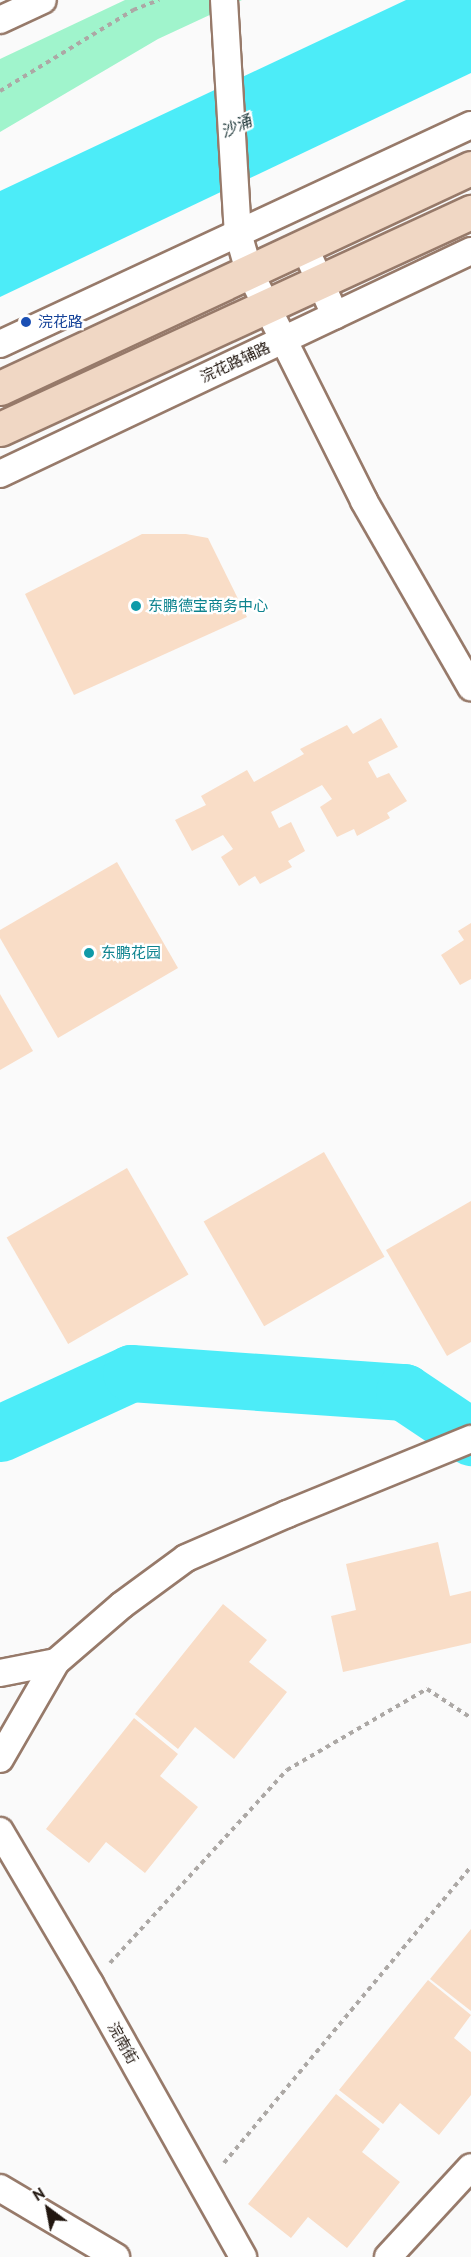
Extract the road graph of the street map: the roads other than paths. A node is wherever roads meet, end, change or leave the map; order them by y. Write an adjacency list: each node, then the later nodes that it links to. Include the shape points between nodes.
1 (43, 0): 3 (street)
2 (225, 9): 7 (street)
3 (0, 20)
4 (471, 125): 7 (street)
5 (471, 168): 8 (main road)
6 (471, 212): 11 (main road)
7 (237, 233): 10 (street); 15 (street)
8 (303, 246): 10 (main road); 11 (street)
9 (471, 251): 13 (street, 浣花路辅路)
10 (249, 271): 12 (street); 16 (main road)
11 (320, 281): 12 (main road); 13 (street)
12 (266, 306): 14 (street); 17 (main road)
13 (335, 315): 14 (street, 浣花路辅路)
14 (281, 340): 18 (street, 浣花路辅路); 19 (street, via 364,501)
15 (0, 344)
16 (0, 388)
17 (0, 429)
18 (0, 474)
19 (471, 687)
20 (471, 1440): 21 (street, via 186,1558 122,1605)
21 (56, 1662): 22 (street); 23 (street)
22 (0, 1673)
23 (0, 1759)
24 (0, 1831): 28 (street, 浣南街)
25 (471, 2167): 29 (street)
26 (0, 2188): 27 (street)
27 (116, 2257)
28 (243, 2257)
29 (388, 2257)

